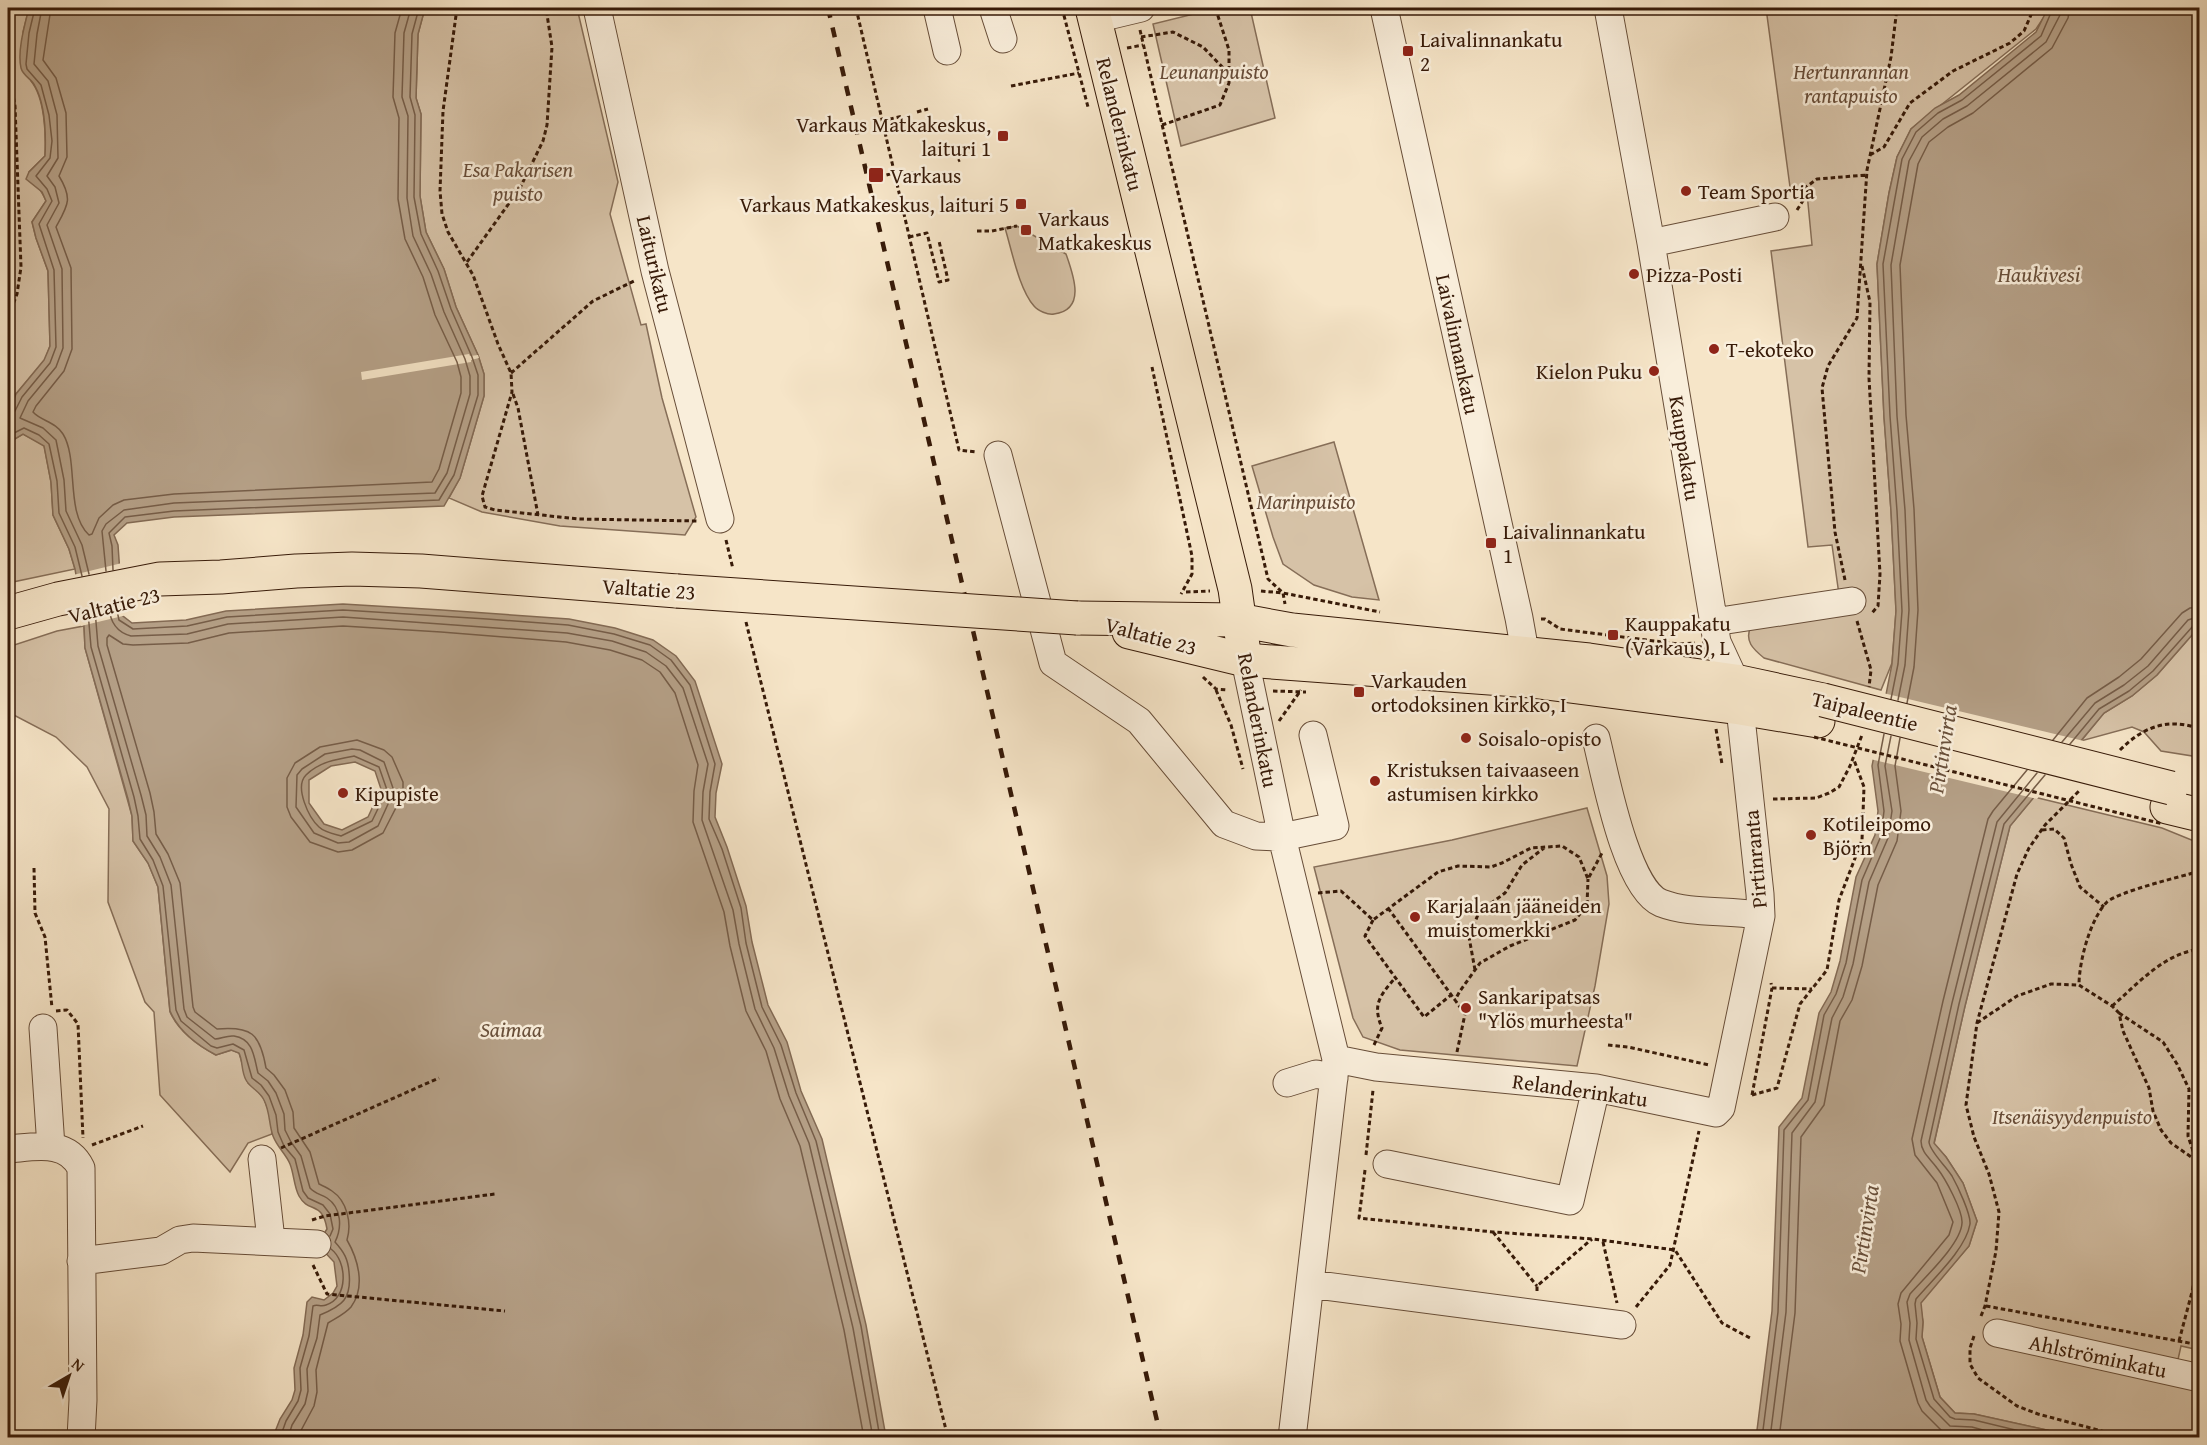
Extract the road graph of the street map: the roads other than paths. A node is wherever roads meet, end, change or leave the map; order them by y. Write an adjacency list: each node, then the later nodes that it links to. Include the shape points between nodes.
1 (597, 8): 13 (street, Laiturikatu, via 655,271)
2 (937, 8): 9 (street)
3 (993, 8): 8 (street)
4 (1139, 8): 7 (street)
5 (1384, 8): 22 (street, Laivalinnankatu)
6 (1608, 8): 11 (street, Kauppakatu)
7 (1094, 14): 18 (main road, Relanderinkatu, via 1235,589)
8 (1003, 39)
9 (947, 51)
10 (1775, 218): 11 (street)
11 (1651, 243): 19 (street, Kauppakatu)
12 (998, 455): 28 (street, via 1053,663 1139,721 1224,824 1256,836)
13 (720, 519)
14 (1852, 603): 19 (street)
15 (61, 608): 16 (main road, Valtatie 23); 17 (main road, Valtatie 23, bridge, via 221,577 307,571 421,571); 20 (main road, Valtatie 23)
16 (8, 613)
17 (1085, 619): 18 (main road, Valtatie 23); 21 (main road, Valtatie 23)
18 (1238, 620): 21 (main road, Relanderinkatu); 22 (main road, Valtatie 23)
19 (1716, 632): 23 (street, Kauppakatu)
20 (8, 634)
21 (1245, 660): 22 (main road, Valtatie 23); 28 (street, Relanderinkatu)
22 (1528, 666): 23 (main road, Taipaleentie)
23 (1730, 704): 26 (main road, Taipaleentie, via 1818,719); 29 (street, Pirtinranta)
24 (1312, 735): 28 (street, via 1335,826)
25 (1596, 738): 29 (street, via 1617,825 1646,891 1659,902 1686,910 1740,911)
26 (2175, 804): 27 (main road, Taipaleentie)
27 (2199, 815)
28 (1282, 837): 31 (street, Relanderinkatu)
29 (1761, 916): 34 (street, Pirtinranta, via 1727,1089 1722,1108)
30 (43, 1028): 35 (street)
31 (1335, 1068): 32 (street); 33 (street, Relanderinkatu, via 1374,1058); 42 (street)
32 (1287, 1083)
33 (1596, 1088): 34 (street, Relanderinkatu); 38 (street, via 1570,1201)
34 (1710, 1111)
35 (51, 1147): 36 (street); 41 (street, via 78,1154)
36 (8, 1149)
37 (271, 1154): 39 (street)
38 (1387, 1164)
39 (271, 1240): 40 (street); 41 (street, via 193,1238 180,1240 161,1251)
40 (310, 1243)
41 (81, 1262): 46 (street)
42 (1310, 1284): 43 (street); 47 (street)
43 (1622, 1325)
44 (1985, 1326): 45 (street, Ahlströminkatu)
45 (2199, 1378)
46 (81, 1437)
47 (1292, 1437)

